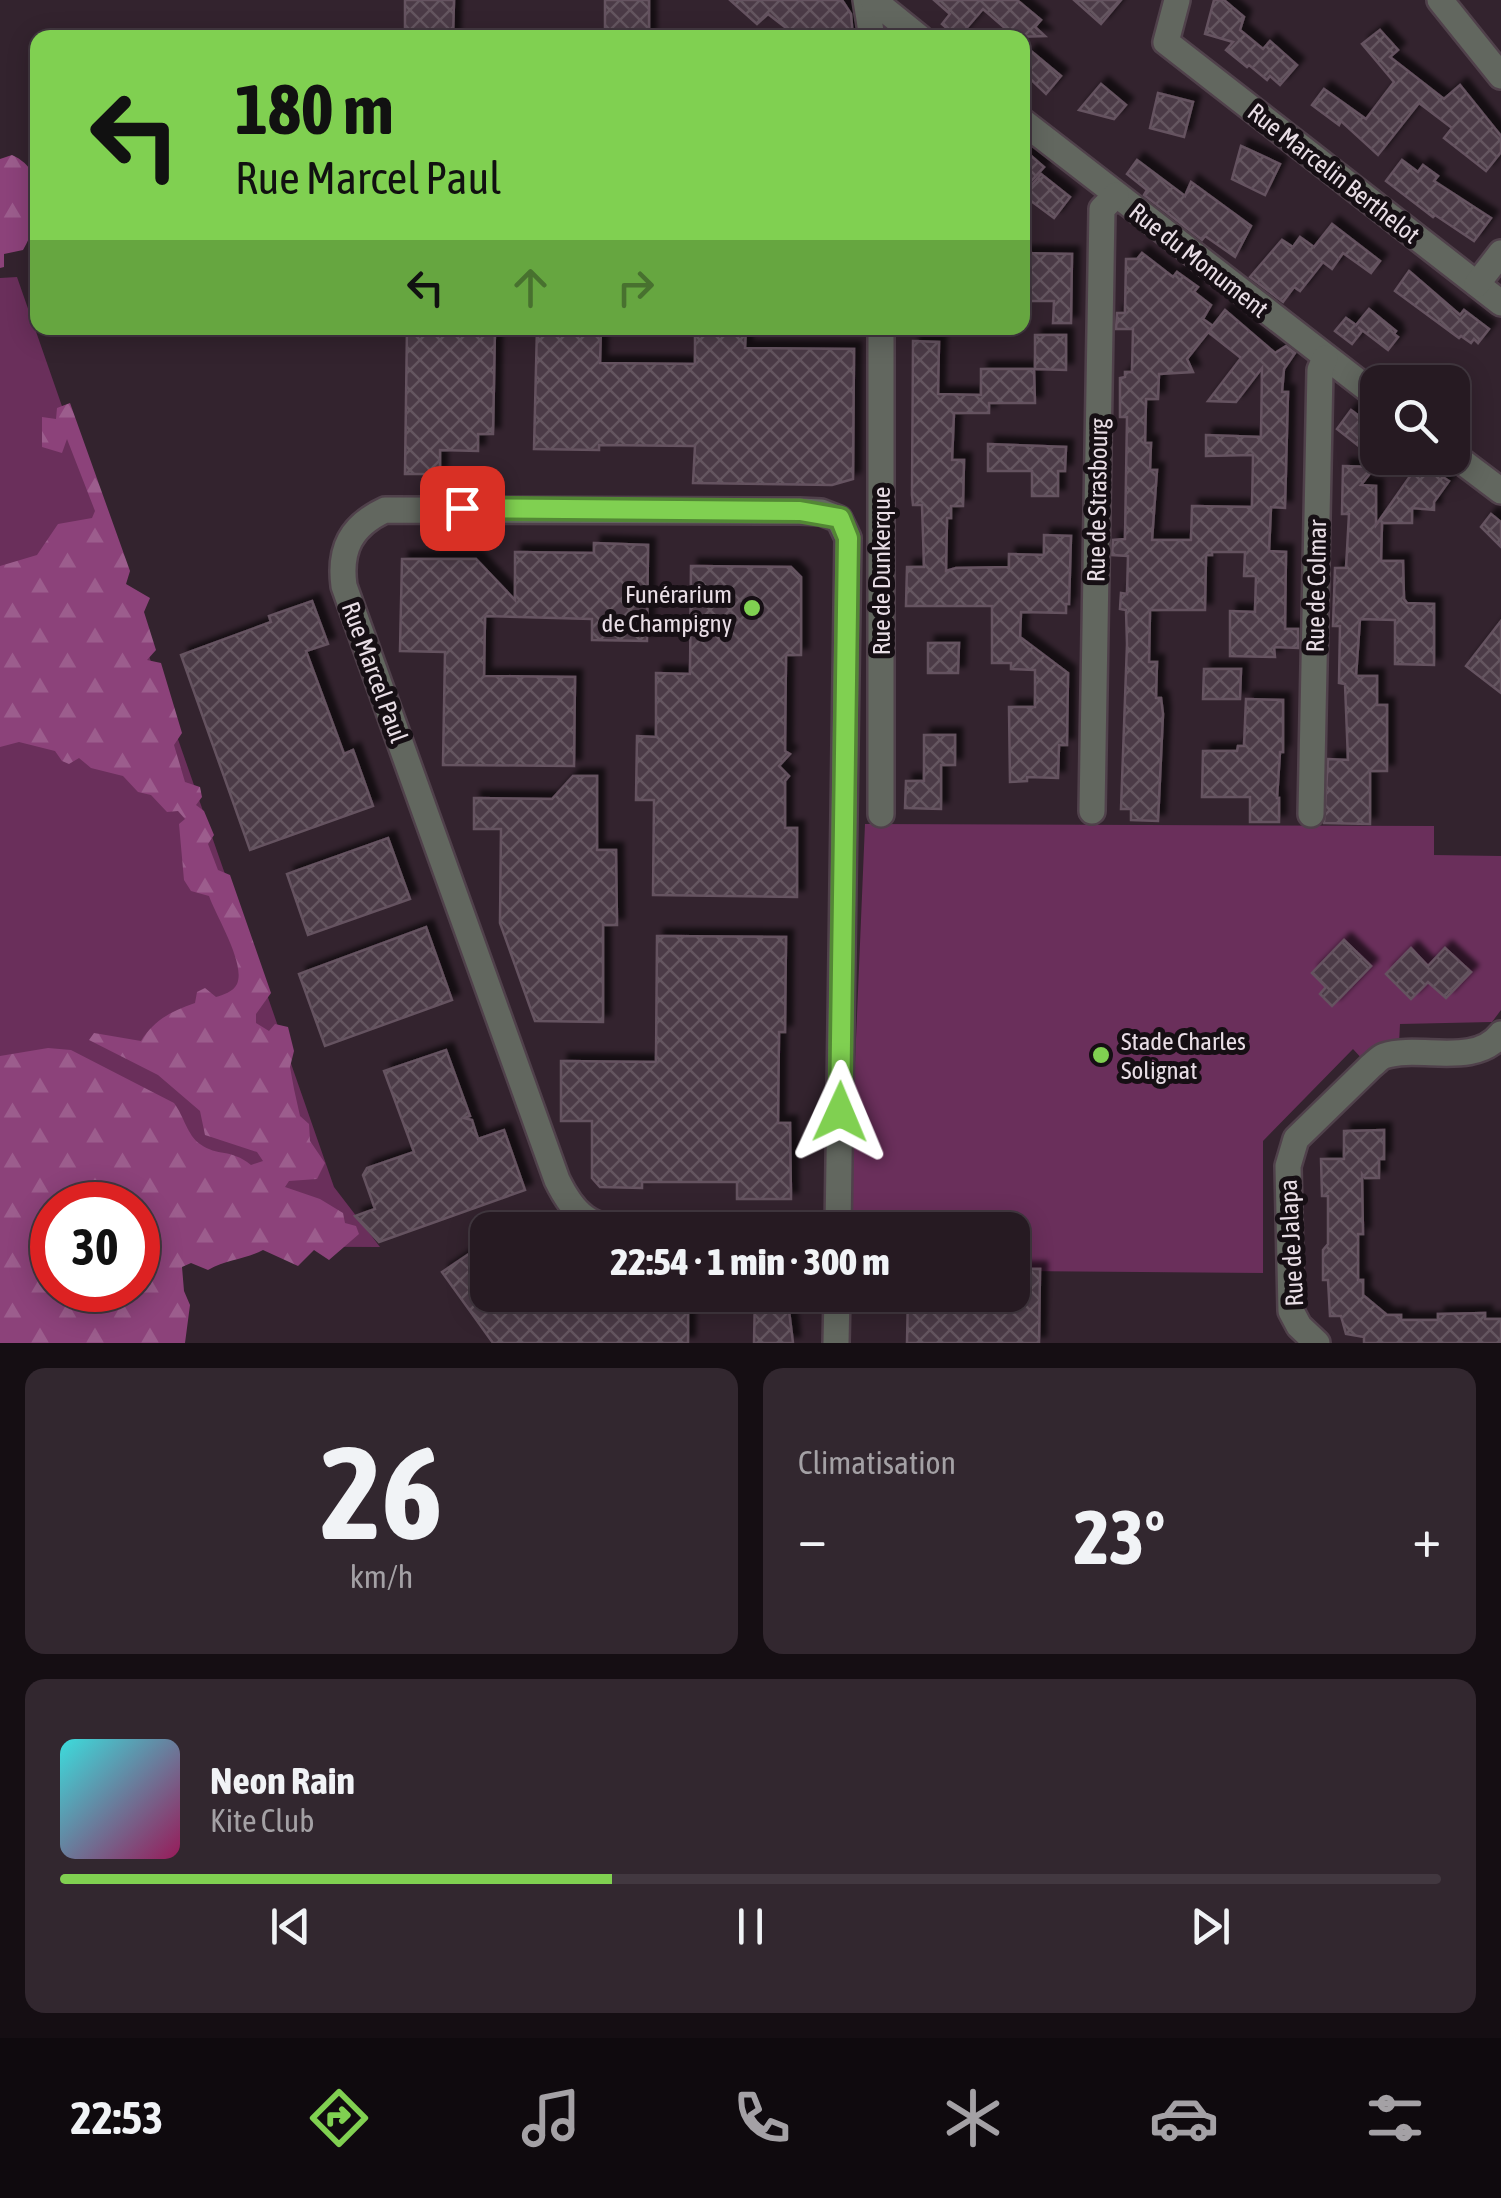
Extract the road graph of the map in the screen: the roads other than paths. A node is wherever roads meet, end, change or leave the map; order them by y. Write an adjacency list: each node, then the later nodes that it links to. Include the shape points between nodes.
1 (870, 0): 4 (street); 5 (street)
2 (1176, 0): 9 (street, Rue Marcelin Berthelot, via 1166,42)
3 (1440, 0): 6 (street)
4 (872, 30)
5 (909, 30)
6 (1501, 76)
7 (1030, 126): 8 (street, Rue du Monument)
8 (1116, 195): 12 (street, Rue du Monument); 16 (street, Rue de Strasbourg, via 1102,209)
9 (1488, 269): 10 (street, Rue Marcelin Berthelot)
10 (1501, 303)
11 (881, 335): 17 (street, Rue de Dunkerque)
12 (1326, 358): 13 (street, Rue du Monument); 18 (street, Rue de Colmar, via 1320,370)
13 (1360, 384)
14 (1470, 467): 15 (street)
15 (1501, 490)
16 (1092, 811)
17 (881, 814)
18 (1311, 814)
19 (1501, 1034): 24 (street, Rue de Jalapa, via 1464,1052 1385,1056 1296,1139 1288,1166 1291,1311)
20 (578, 1212): 21 (street, Rue Marcel Paul, via 557,1180 344,586 342,565 353,532 385,510 800,511 840,518 848,538)
21 (838, 1212)
22 (837, 1312): 23 (street)
23 (836, 1343)
24 (1317, 1343)

